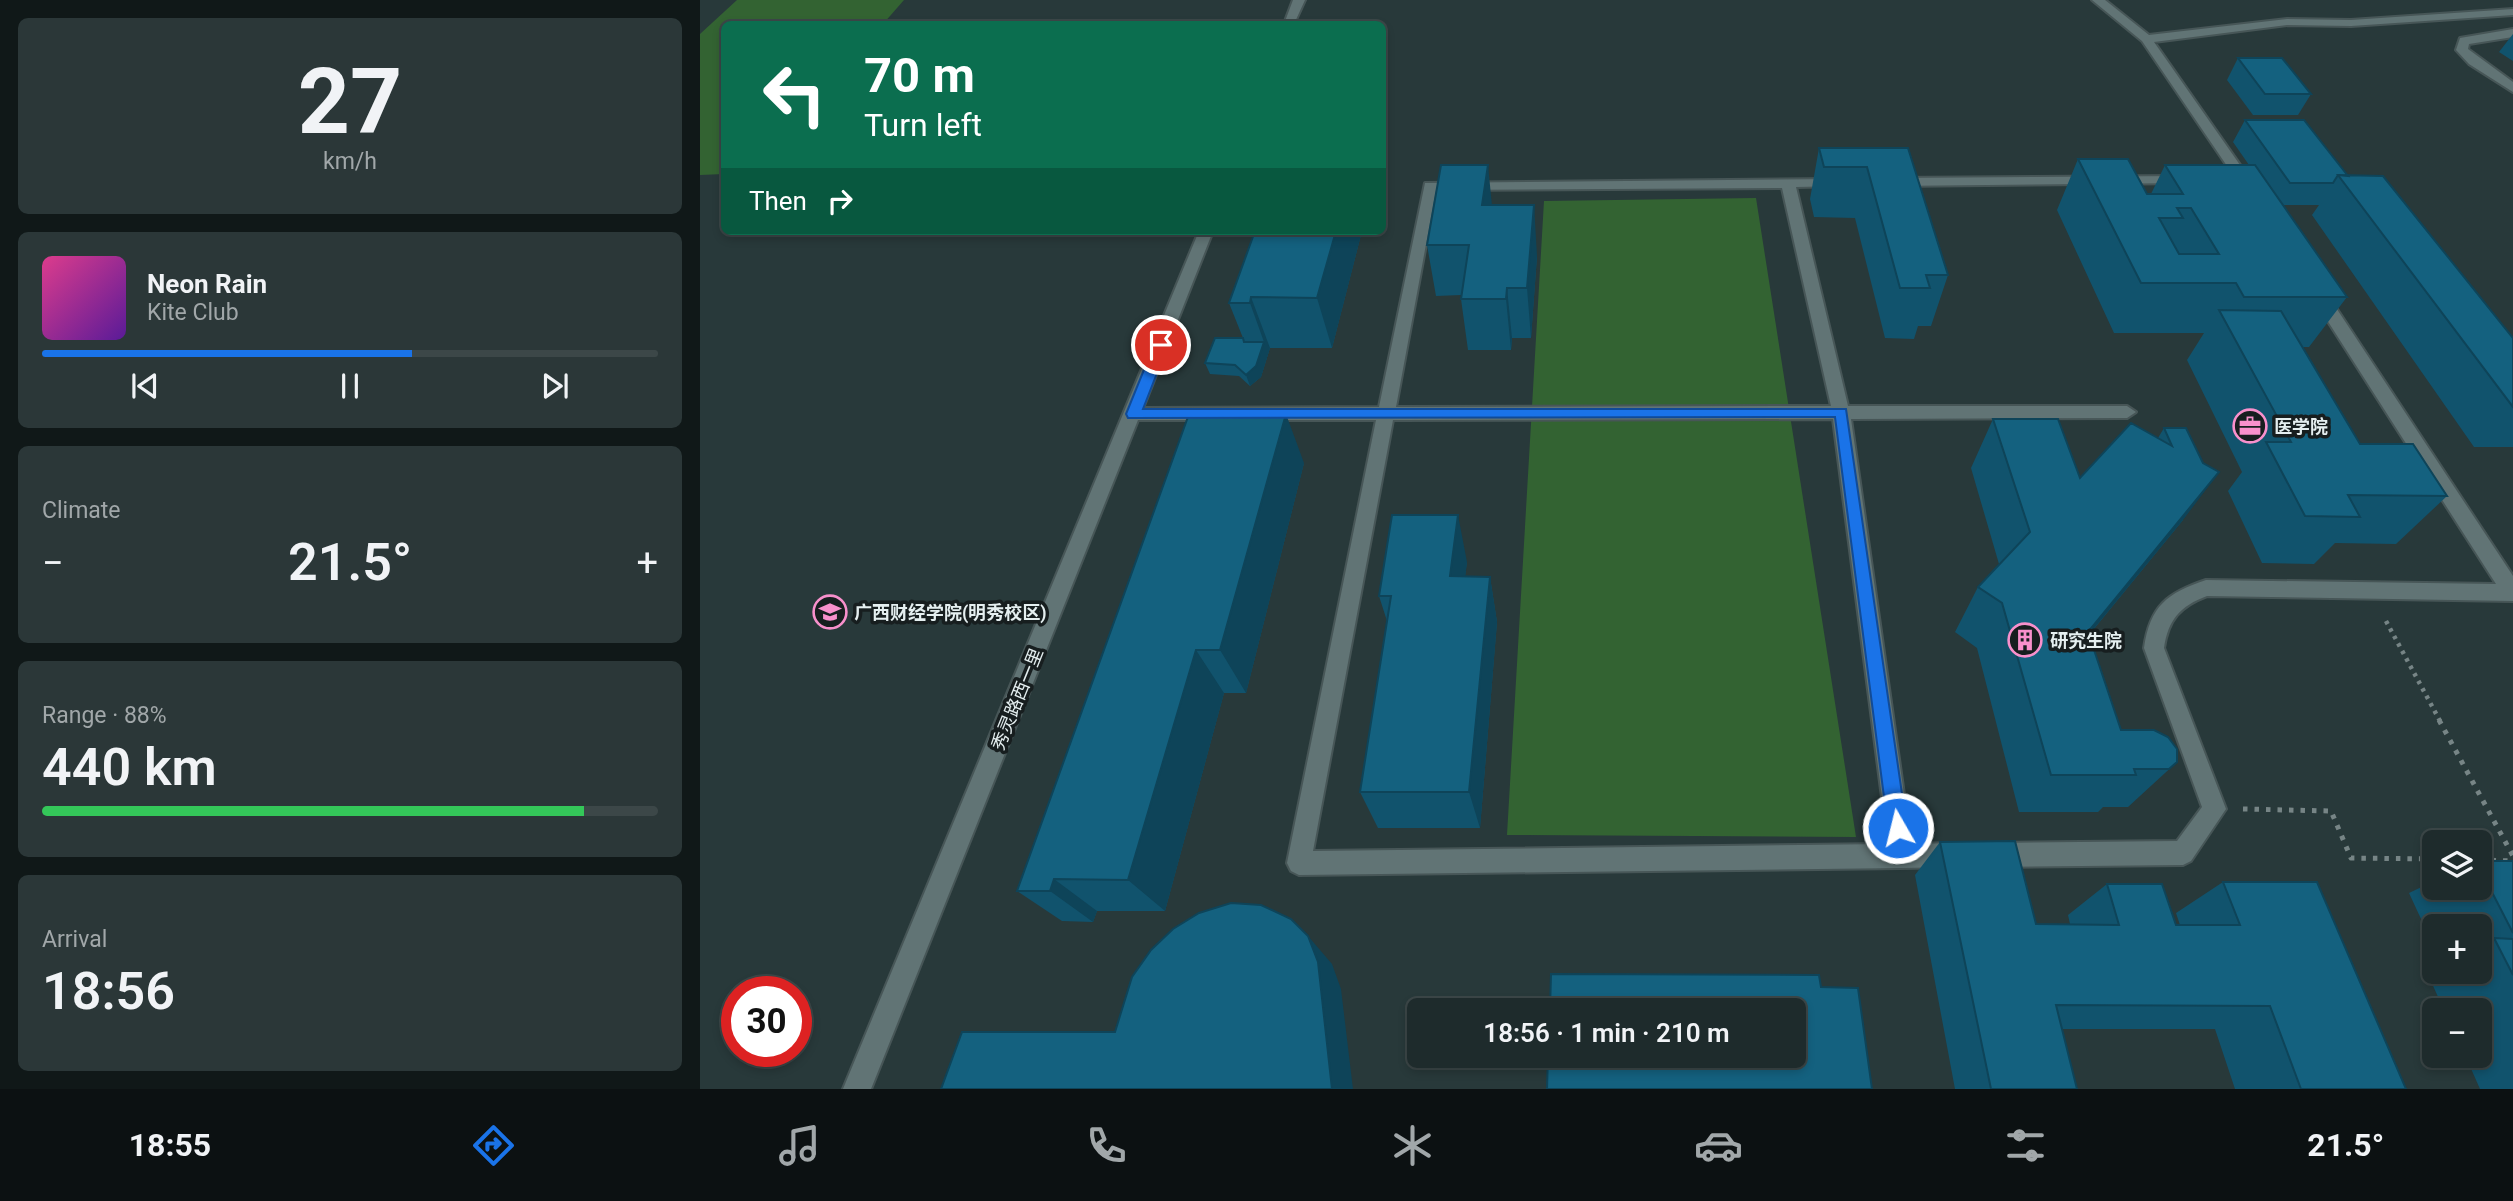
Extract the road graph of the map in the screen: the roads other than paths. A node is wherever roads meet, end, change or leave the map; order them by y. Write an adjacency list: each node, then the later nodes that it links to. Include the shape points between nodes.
1 (1298, 0): 6 (street)
2 (2098, 0): 8 (street)
3 (2428, 5): 5 (street)
4 (2513, 12): 5 (street)
5 (2444, 16): 8 (street, via 2287,22)
6 (1290, 21)
7 (2513, 33): 9 (street, via 2463,41 2462,50)
8 (2146, 39): 10 (street)
9 (2513, 88)
10 (2243, 179): 11 (street); 12 (street)
11 (1788, 183): 15 (street); 17 (street, via 1430,186)
12 (2258, 202)
13 (1204, 235): 18 (street, 秀灵路西一里)
14 (2310, 282): 19 (street)
15 (1841, 412): 16 (street); 17 (street); 20 (street)
16 (2127, 412)
17 (1386, 413): 18 (street); 20 (street, via 1300,863)
18 (1133, 414): 21 (street, 秀灵路西一里)
19 (2512, 593): 20 (street, via 2206,588 2182,596 2165,611 2154,648 2214,809 2183,853)
20 (1901, 856)
21 (857, 1089)

